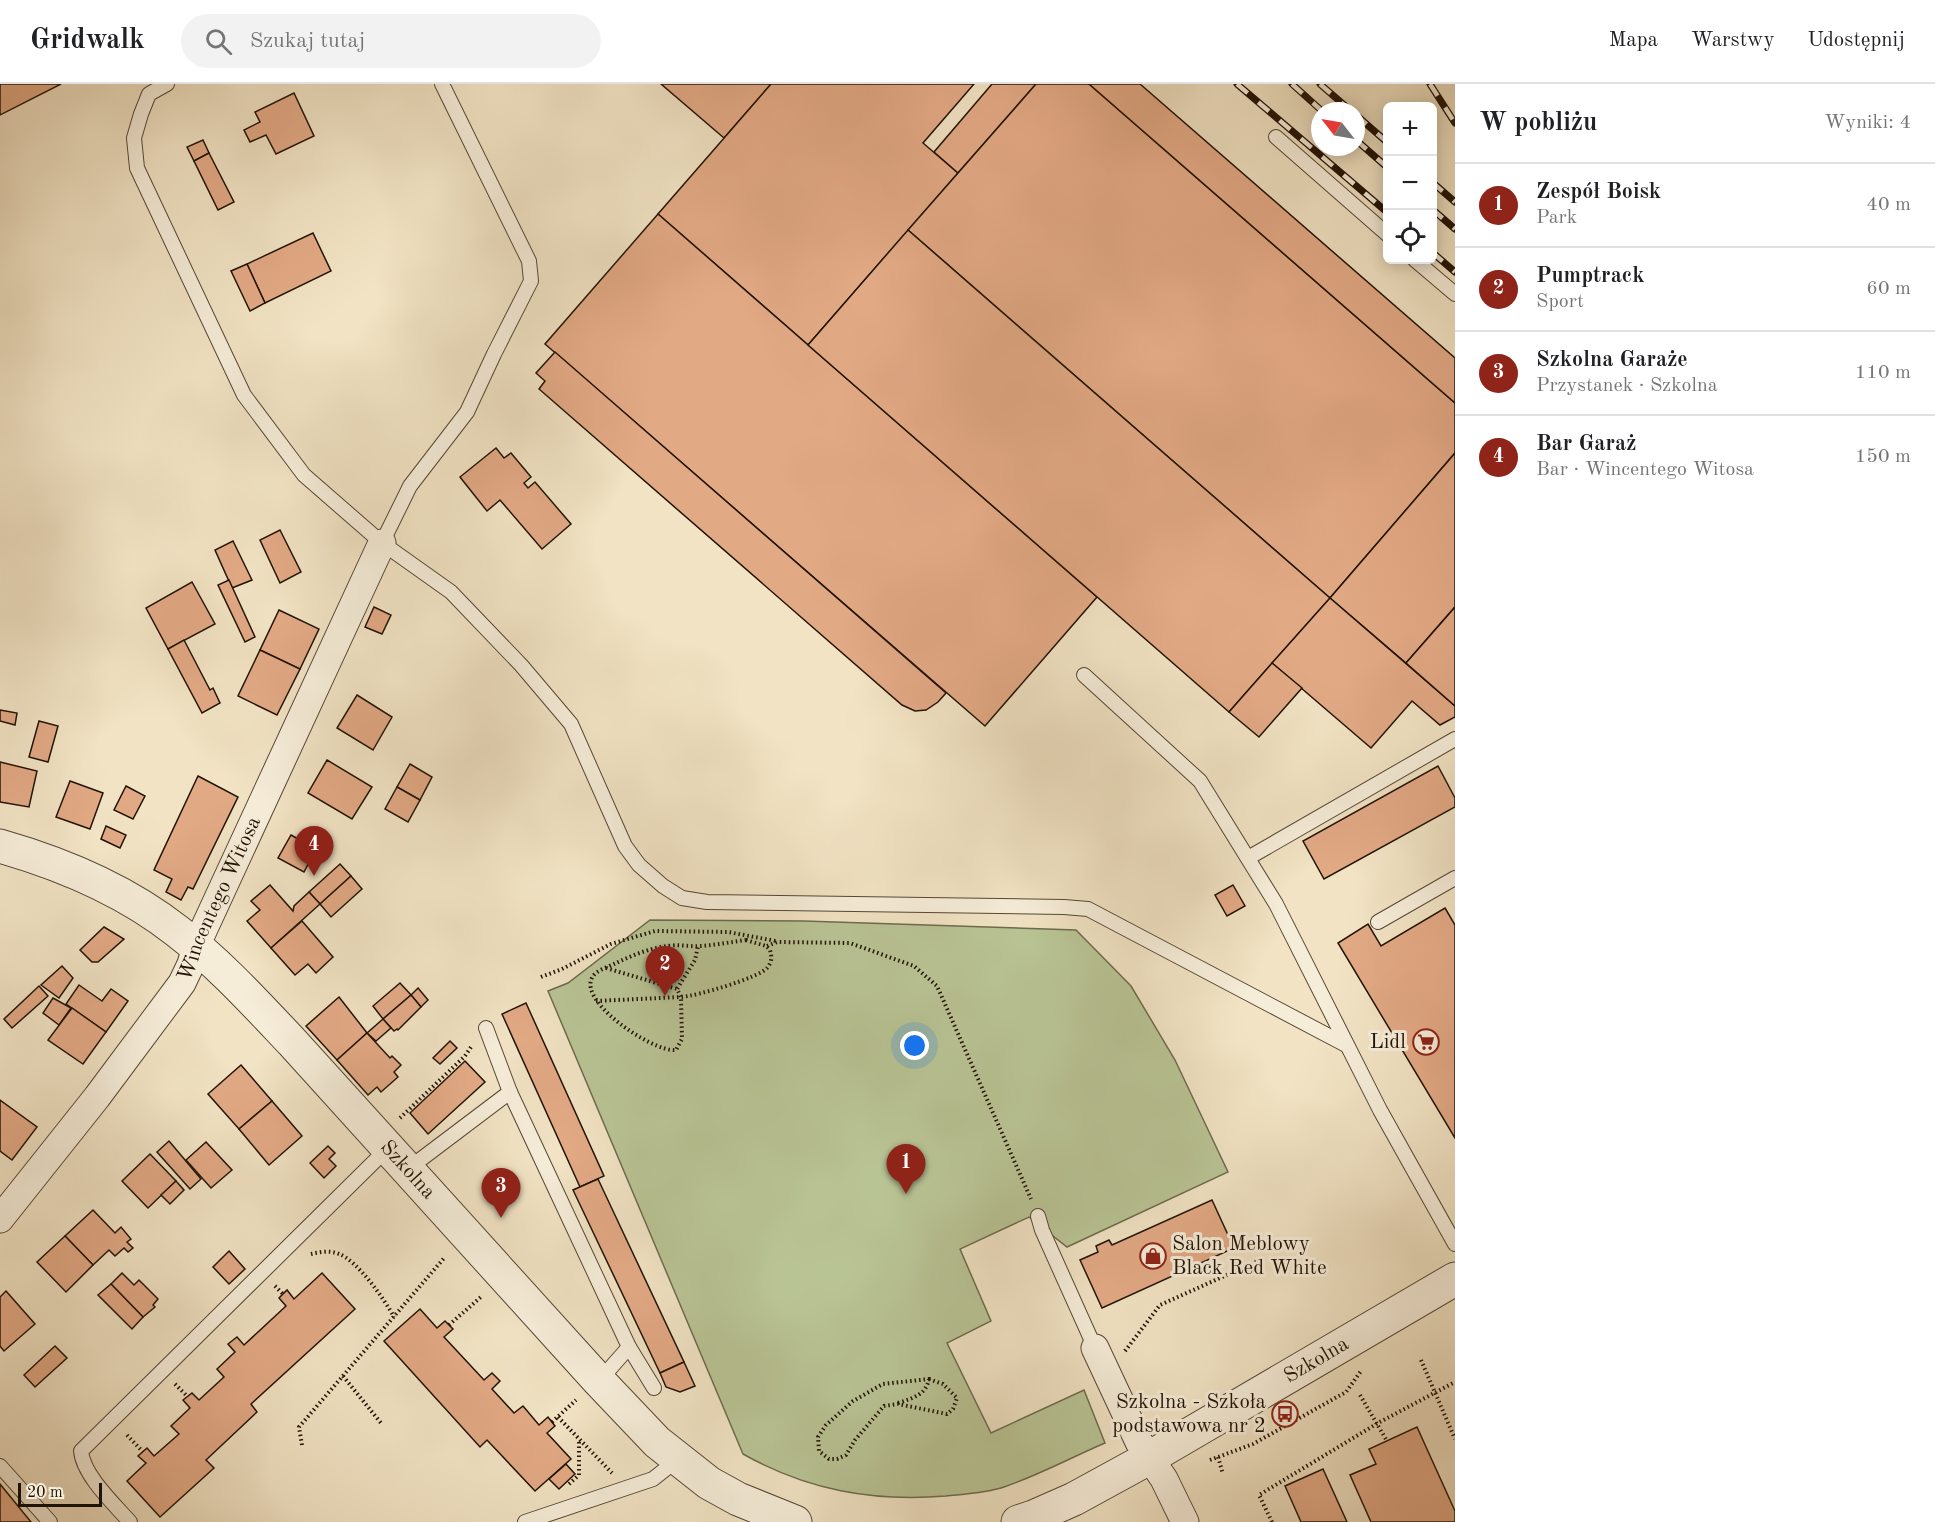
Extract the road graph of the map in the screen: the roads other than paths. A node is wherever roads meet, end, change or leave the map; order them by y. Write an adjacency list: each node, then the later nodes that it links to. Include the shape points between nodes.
1 (167, 84): 7 (lane, via 149,94 134,138 137,168 180,260 244,395 304,475)
2 (442, 84): 7 (lane, via 529,261 531,281 467,412 410,486)
3 (1276, 137): 4 (lane)
4 (1383, 231)
5 (1420, 264): 6 (lane)
6 (1455, 294)
7 (382, 543): 14 (street, Wincentego Witosa); 16 (lane, via 451,592 521,664 571,724 625,846 639,865 682,897 707,902 1088,909)
8 (1084, 675): 11 (lane, via 1200,781)
9 (1455, 739): 11 (lane)
10 (0, 846): 14 (street, Szkolna, via 57,864 114,890)
11 (1248, 858): 16 (lane, via 1276,904)
12 (1455, 878): 13 (lane)
13 (1378, 922)
14 (196, 946): 18 (street, Szkolna); 20 (street, Wincentego Witosa, via 182,983)
15 (486, 1028): 17 (lane)
16 (1346, 1045): 21 (lane)
17 (510, 1092): 18 (lane); 23 (lane)
18 (396, 1148): 26 (street, Szkolna); 31 (lane, via 81,1451 81,1459 96,1482)
19 (1038, 1216): 24 (lane)
20 (0, 1220)
21 (1455, 1244)
22 (1455, 1279): 27 (street, Szkolna)
23 (629, 1347): 25 (lane); 26 (lane)
24 (1095, 1348): 27 (street)
25 (654, 1388)
26 (589, 1389): 28 (street, Szkolna, via 640,1425)
27 (1149, 1458): 34 (street, Szkolna, via 1074,1499); 35 (street)
28 (677, 1460): 32 (lane, via 654,1479); 33 (street, Szkolna, via 738,1499)
29 (0, 1466): 30 (lane)
30 (50, 1522)
31 (130, 1522)
32 (525, 1522)
33 (795, 1522)
34 (1018, 1522)
35 (1185, 1522)

